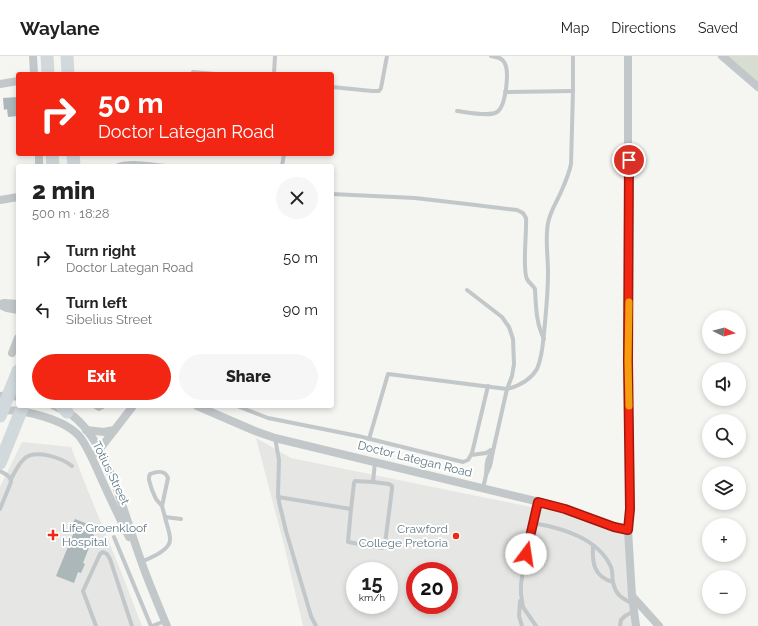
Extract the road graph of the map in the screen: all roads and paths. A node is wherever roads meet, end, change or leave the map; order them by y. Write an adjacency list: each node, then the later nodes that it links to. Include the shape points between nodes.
1 (33, 56): 10 (street)
2 (47, 56): 11 (main road)
3 (67, 56): 12 (main road)
4 (275, 56): 13 (lane)
5 (387, 56): 16 (lane, via 379,91)
6 (491, 56): 19 (lane, via 500,58 506,66)
7 (573, 56): 18 (lane)
8 (628, 56): 67 (street)
9 (722, 56): 17 (street)
10 (34, 72)
11 (48, 72)
12 (68, 72)
13 (274, 72)
14 (16, 81): 15 (street)
15 (0, 84)
16 (334, 87)
17 (758, 87)
18 (573, 91): 19 (lane); 30 (lane, via 571,164 548,224)
19 (505, 92): 20 (lane, via 502,106 496,113)
20 (457, 111)
21 (122, 164): 22 (lane)
22 (141, 164)
23 (334, 194): 30 (lane, via 415,198 517,210 524,214 525,270 533,285 539,329)
24 (16, 197): 25 (street)
25 (0, 200)
26 (467, 290): 35 (lane, via 502,317 511,332 514,364)
27 (16, 304): 28 (street)
28 (0, 305): 29 (street)
29 (16, 310)
30 (544, 339): 35 (lane, via 535,372 516,387)
31 (16, 343): 32 (street)
32 (12, 353)
33 (16, 377): 36 (main road)
34 (488, 386): 35 (lane); 46 (lane, via 390,373); 50 (lane)
35 (508, 389): 48 (lane)
36 (9, 396): 42 (main road)
37 (131, 408): 44 (street)
38 (202, 408): 45 (street, Doctor Lategan Road)
39 (242, 408): 46 (lane, via 268,418)
40 (22, 409): 42 (street, Totius Street); 47 (street, Totius Street, via 66,426 75,432); 53 (main road)
41 (64, 409): 43 (street, Totius Street)
42 (1, 412)
43 (86, 430): 44 (street); 49 (street, Totius Street)
44 (114, 430): 49 (street)
45 (275, 438): 52 (street, Doctor Lategan Road); 59 (lane, via 279,460)
46 (370, 439): 50 (lane, via 459,461 468,460)
47 (85, 446): 49 (street); 51 (street, Totius Street)
48 (493, 449): 50 (lane); 58 (lane, via 486,461)
49 (99, 450): 51 (street); 70 (street, Totius Street, via 120,498)
50 (471, 455)
51 (93, 461): 70 (street, Totius Street)
52 (375, 462): 57 (lane); 58 (street, Doctor Lategan Road)
53 (0, 463)
54 (72, 466): 56 (lane, via 54,457 29,456 20,464)
55 (0, 471): 56 (lane)
56 (11, 479): 62 (lane)
57 (373, 482): 63 (lane, via 355,481); 63 (lane, via 392,486 384,547 348,542)
58 (483, 488): 60 (street, Doctor Lategan Road)
59 (278, 497): 63 (lane); 78 (lane)
60 (538, 502): 66 (lane); 67 (street, Doctor Lategan Road)
61 (162, 506): 61 (lane, via 156,499 149,480 150,474 156,472 163,472 168,478); 64 (lane)
62 (0, 509)
63 (351, 509)
64 (164, 516): 65 (lane); 70 (lane, via 169,544 163,551)
65 (181, 519)
66 (533, 523): 69 (lane, via 554,526 585,539); 72 (lane, via 522,574)
67 (628, 530): 73 (street)
68 (114, 537): 77 (lane)
69 (593, 546): 71 (lane, via 610,566); 71 (lane, via 593,561 597,570 603,578)
70 (140, 559): 74 (street, Totius Street)
71 (613, 582): 73 (lane, via 617,594)
72 (521, 594): 79 (lane, via 519,616); 80 (lane, via 523,607)
73 (633, 604): 81 (lane, via 621,620); 82 (street); 83 (street)
74 (166, 623): 77 (lane)
75 (96, 626): 76 (lane, via 83,592 103,552 108,554 110,559)
76 (132, 626)
77 (151, 626)
78 (316, 626)
79 (522, 626)
80 (536, 626)
81 (620, 626)
82 (636, 626)
83 (659, 626)

